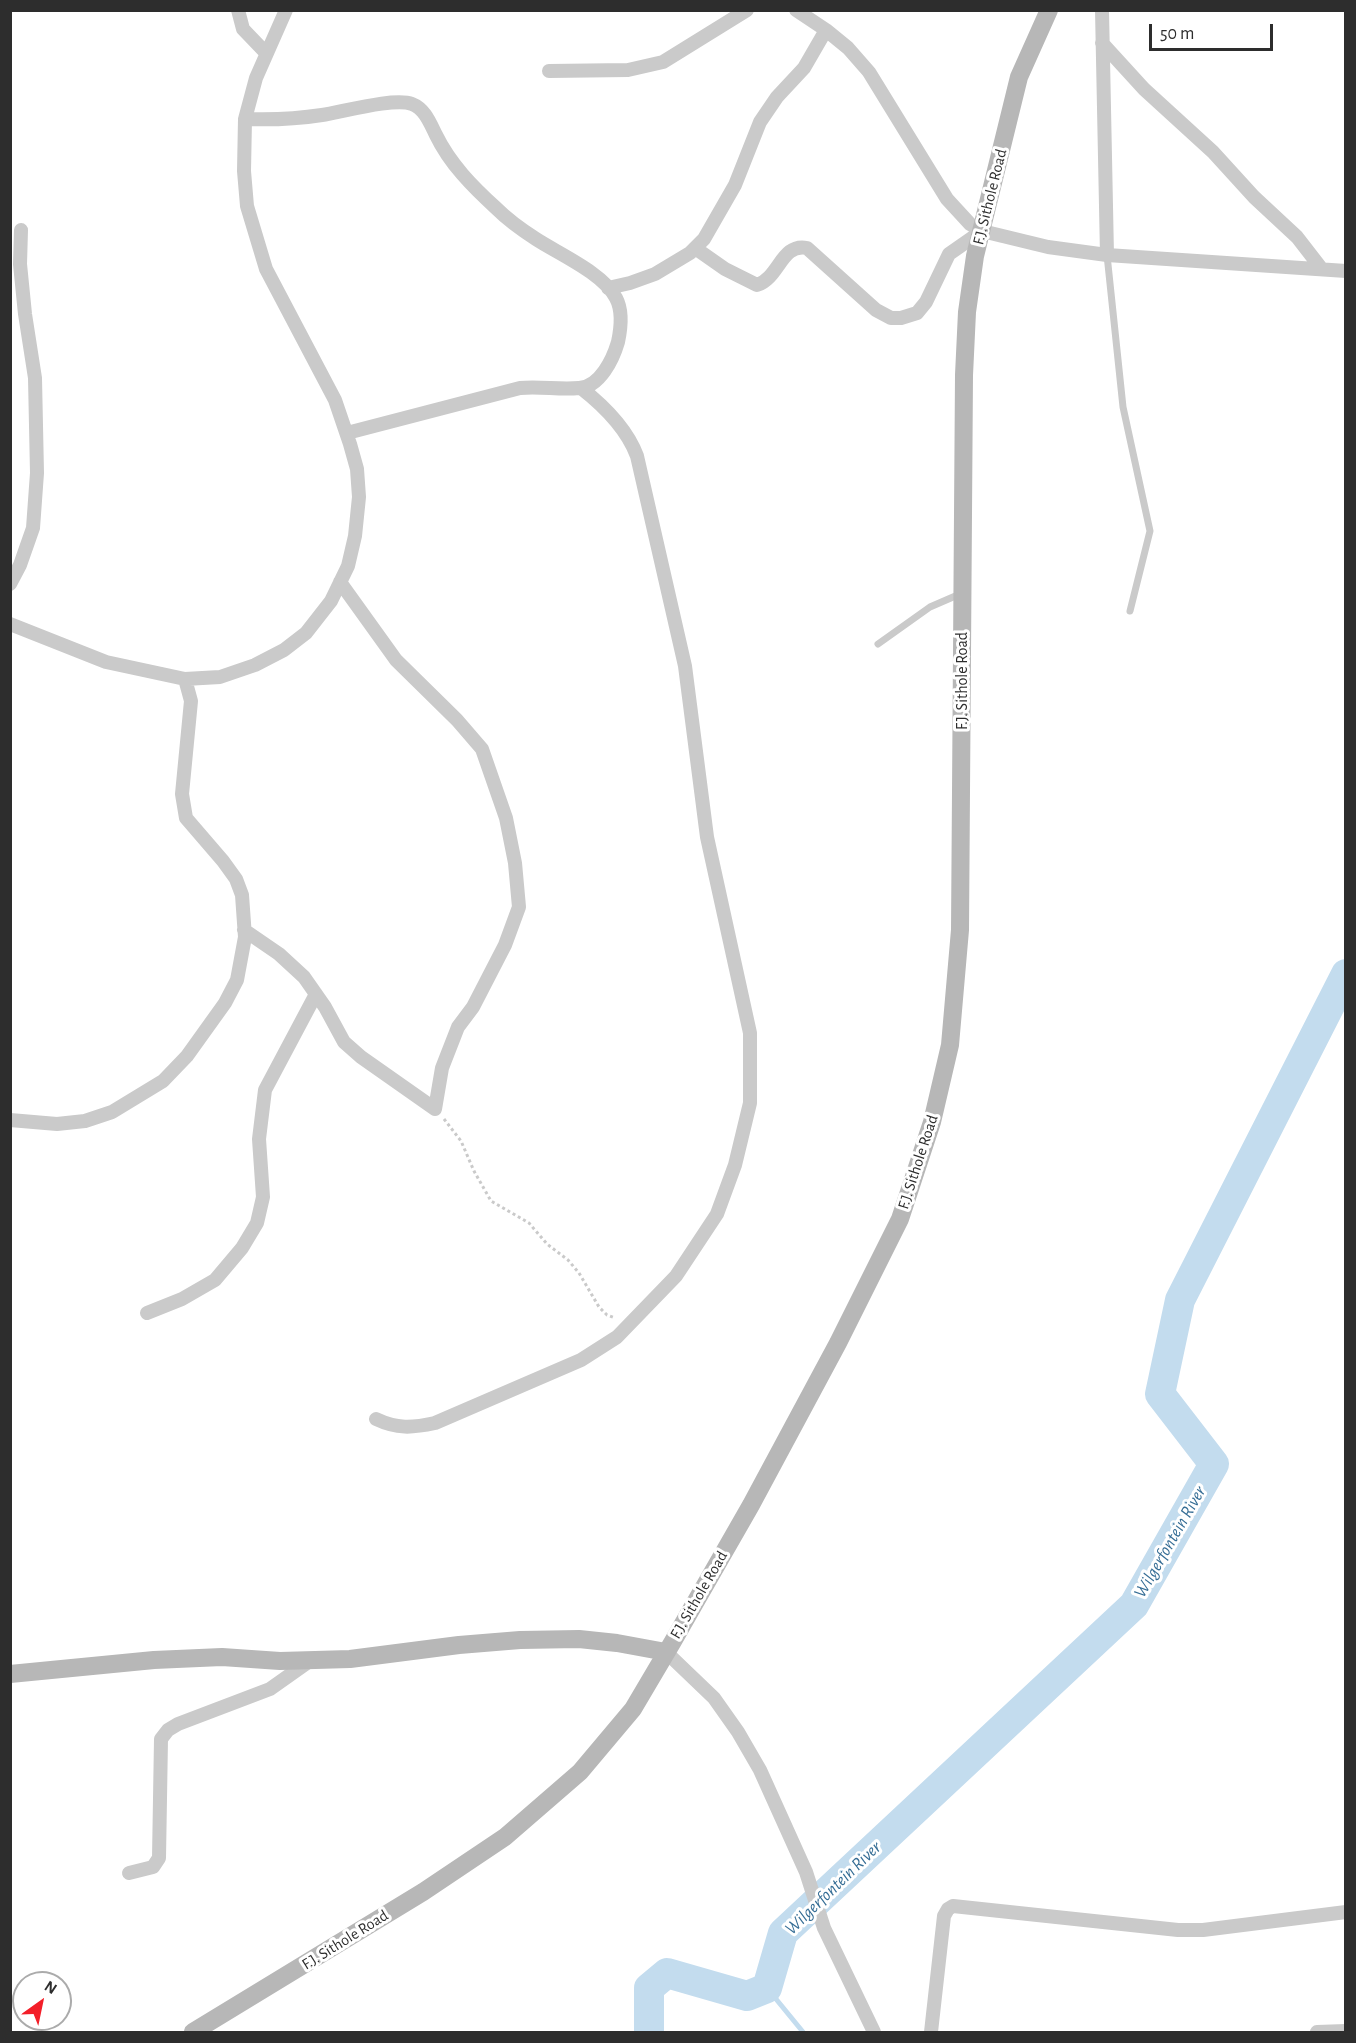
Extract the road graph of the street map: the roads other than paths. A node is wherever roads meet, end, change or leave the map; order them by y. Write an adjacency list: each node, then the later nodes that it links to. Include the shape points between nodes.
1 (238, 10): 9 (street, via 243,29)
2 (286, 10): 9 (street)
3 (747, 10): 10 (street, via 663,62 628,70)
4 (796, 10): 7 (street)
5 (1049, 10): 13 (street, F.J. Sithole Road, via 1019,77)
6 (1102, 10): 8 (street)
7 (826, 30): 13 (street, via 869,72 947,199); 14 (street, via 804,68 760,122 735,185)
8 (1102, 43): 15 (street); 16 (street, via 1297,237)
9 (266, 53): 11 (street)
10 (549, 71)
11 (245, 119): 18 (street, via 278,120 386,103 413,104 428,119 446,154 498,210); 20 (street, via 247,206 266,269 335,400)
12 (21, 230): 22 (street, via 20,264 35,378 37,473 33,528)
13 (982, 231): 14 (street, via 949,254 926,302 917,313 901,318 891,318 870,305 807,248 788,252 766,282 757,285); 15 (street, via 1048,247); 23 (street, F.J. Sithole Road, via 967,312)
14 (695, 248): 18 (street, via 655,274)
15 (1107, 255): 16 (street); 24 (lane, via 1123,407 1150,531)
16 (1321, 268): 17 (street)
17 (1346, 271)
18 (608, 288): 19 (street, via 620,308 621,331 608,368)
19 (581, 388): 20 (street, via 520,388); 32 (street, via 632,440 637,456 685,666 707,837 750,1033 750,1103 735,1165 717,1214 676,1276 617,1337 581,1360 435,1423 391,1426)
20 (347, 433): 21 (street, via 357,469 359,497 355,536)
21 (340, 582): 27 (street, via 331,601 306,633 284,650 220,677); 29 (street, via 396,660 482,749 506,818 519,906 505,945 473,1007 458,1027 442,1068 435,1109 344,1042)
22 (10, 584)
23 (962, 593): 26 (lane, via 930,607); 33 (street, F.J. Sithole Road, via 960,930 950,1045 932,1122 900,1219 844,1332)
24 (1130, 611)
25 (10, 624): 27 (street, via 106,662)
26 (878, 644)
27 (185, 679): 28 (street, via 191,700 182,794 186,818 236,879 242,895)
28 (244, 930): 29 (street, via 279,954); 30 (street, via 237,980 225,1003 164,1081 112,1112 85,1121 57,1124)
29 (316, 994): 31 (street, via 265,1090 258,1139 263,1197 256,1223 242,1248 214,1280)
30 (10, 1120)
31 (147, 1313)
32 (376, 1419)
33 (666, 1653): 34 (street, via 579,1639 520,1640); 39 (street, F.J. Sithole Road, via 633,1709 580,1772 505,1838); 40 (street, via 714,1698 760,1770 806,1872 824,1928)
34 (311, 1660): 35 (street, via 166,1659); 36 (street, via 270,1689 165,1732 161,1739 159,1858 153,1867)
35 (10, 1674)
36 (129, 1873)
37 (1346, 1912): 41 (street, via 1178,1930 953,1906 944,1916)
38 (1346, 2031): 42 (street)
39 (192, 2032)
40 (874, 2032)
41 (931, 2032)
42 (1317, 2032)

